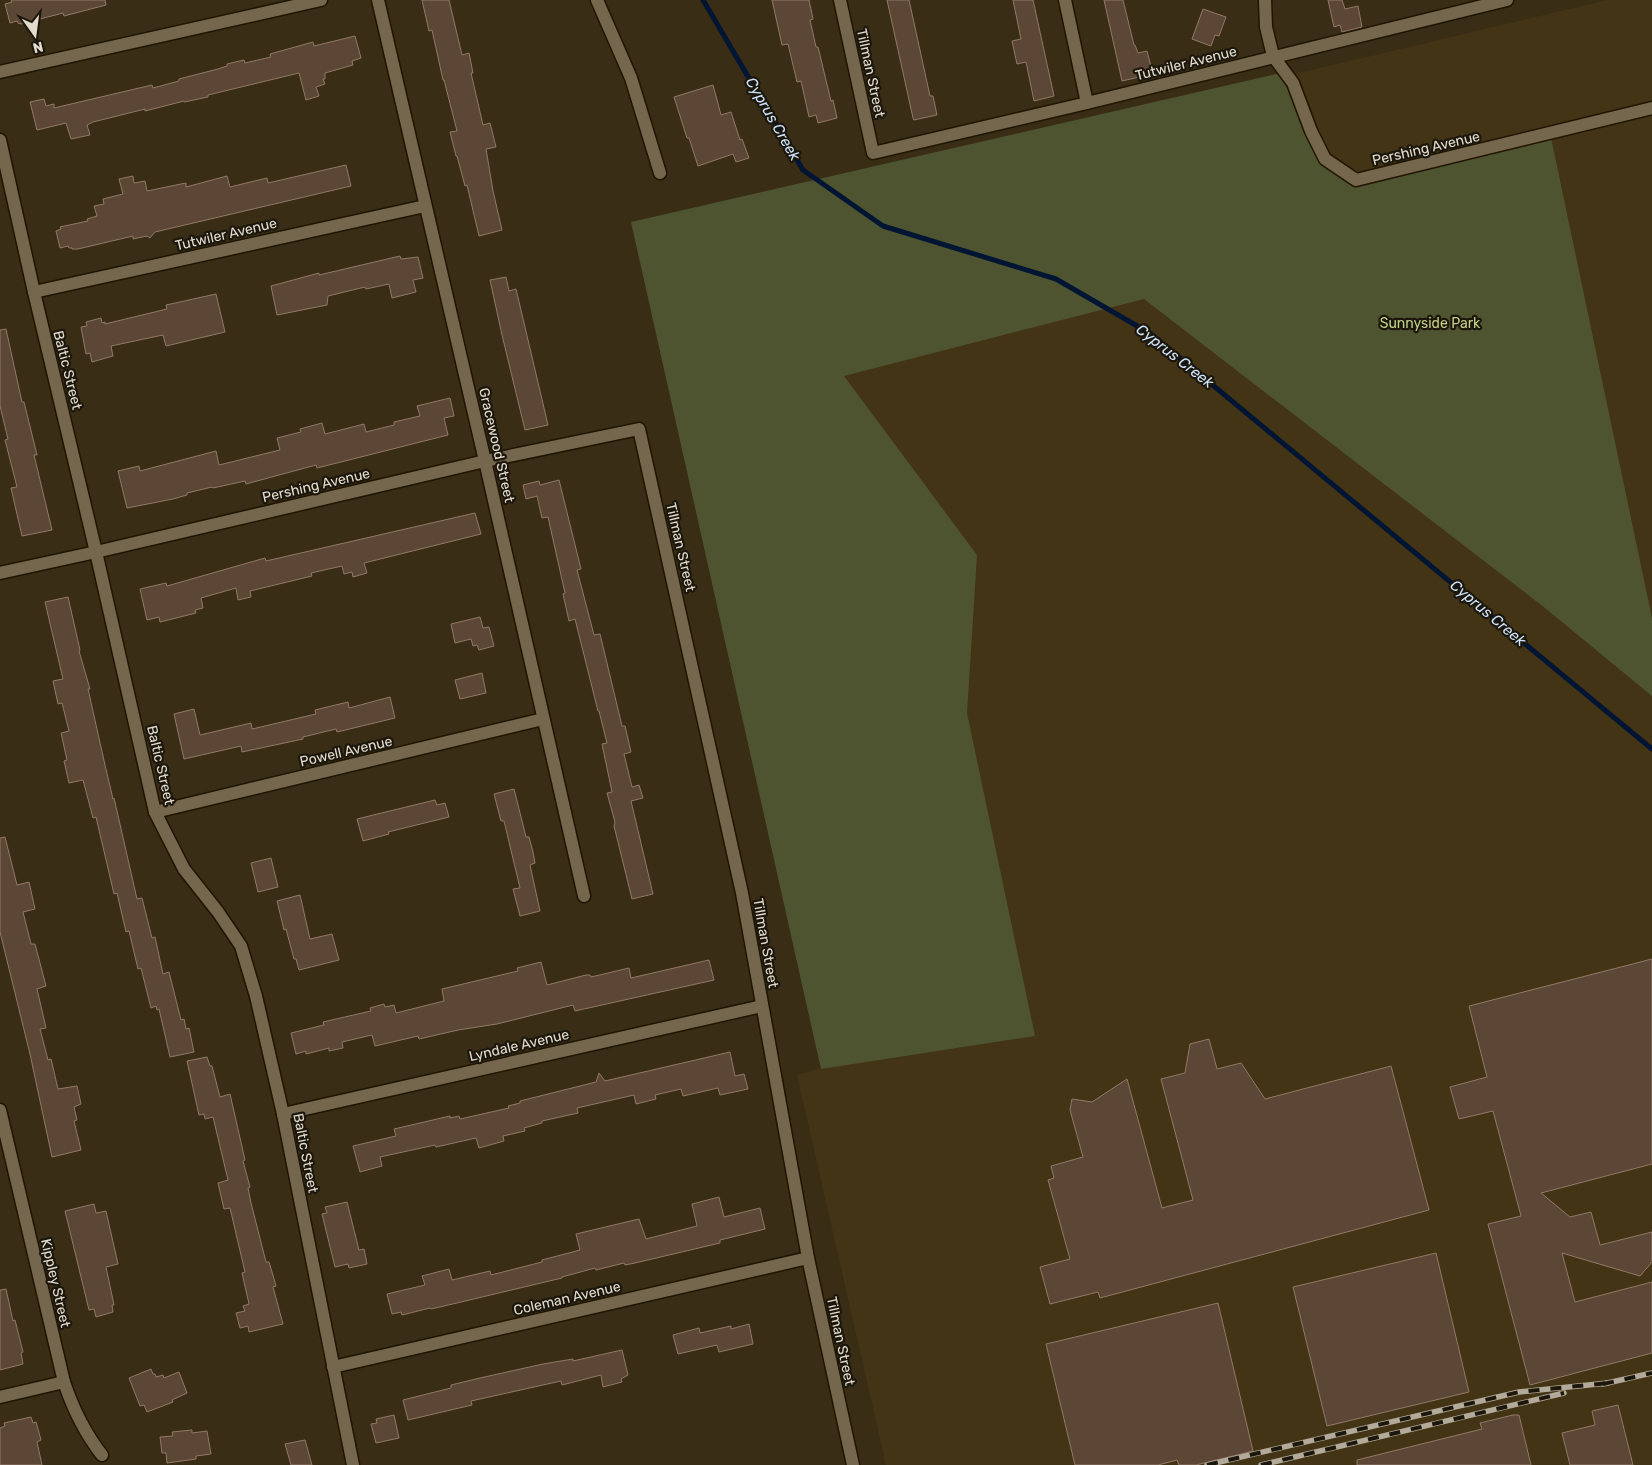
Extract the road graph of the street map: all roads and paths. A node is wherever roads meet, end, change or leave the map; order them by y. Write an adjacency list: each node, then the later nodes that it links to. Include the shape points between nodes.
1 (321, 0): 9 (street)
2 (378, 0): 15 (street, Gracewood Street)
3 (597, 0): 14 (street, via 631,78)
4 (840, 0): 13 (street, Tillman Street)
5 (1065, 0): 10 (street)
6 (1265, 0): 8 (street, via 1266,27)
7 (1507, 0): 8 (street, Tutwiler Avenue)
8 (1273, 56): 10 (street, Tutwiler Avenue); 11 (street, Pershing Avenue, via 1293,83 1325,159 1356,180)
9 (0, 72)
10 (1087, 103): 13 (street, Tutwiler Avenue)
11 (1652, 108)
12 (0, 140): 16 (street, Baltic Street)
13 (873, 153)
14 (660, 173)
15 (425, 206): 16 (street, Tutwiler Avenue); 18 (street, Gracewood Street)
16 (34, 292): 19 (street, Baltic Street)
17 (639, 429): 18 (street, Pershing Avenue); 24 (street, Tillman Street, via 742,893)
18 (485, 461): 19 (street, Pershing Avenue); 21 (street, Gracewood Street)
19 (96, 552): 20 (street, Pershing Avenue); 22 (street, Baltic Street)
20 (0, 572)
21 (543, 719): 22 (street, Powell Avenue); 23 (street, Gracewood Street)
22 (155, 812): 26 (street, Baltic Street, via 184,868 241,946)
23 (584, 896)
24 (762, 1006): 26 (street, Lyndale Avenue); 27 (street, Tillman Street)
25 (0, 1110): 29 (street, Kippley Street)
26 (283, 1114): 28 (street, Baltic Street)
27 (808, 1258): 28 (street, Coleman Avenue); 33 (street, Tillman Street)
28 (333, 1367): 32 (street, Baltic Street)
29 (64, 1382): 30 (street); 31 (street, Kippley Street, via 79,1422)
30 (0, 1397)
31 (102, 1455)
32 (353, 1465)
33 (853, 1465)

